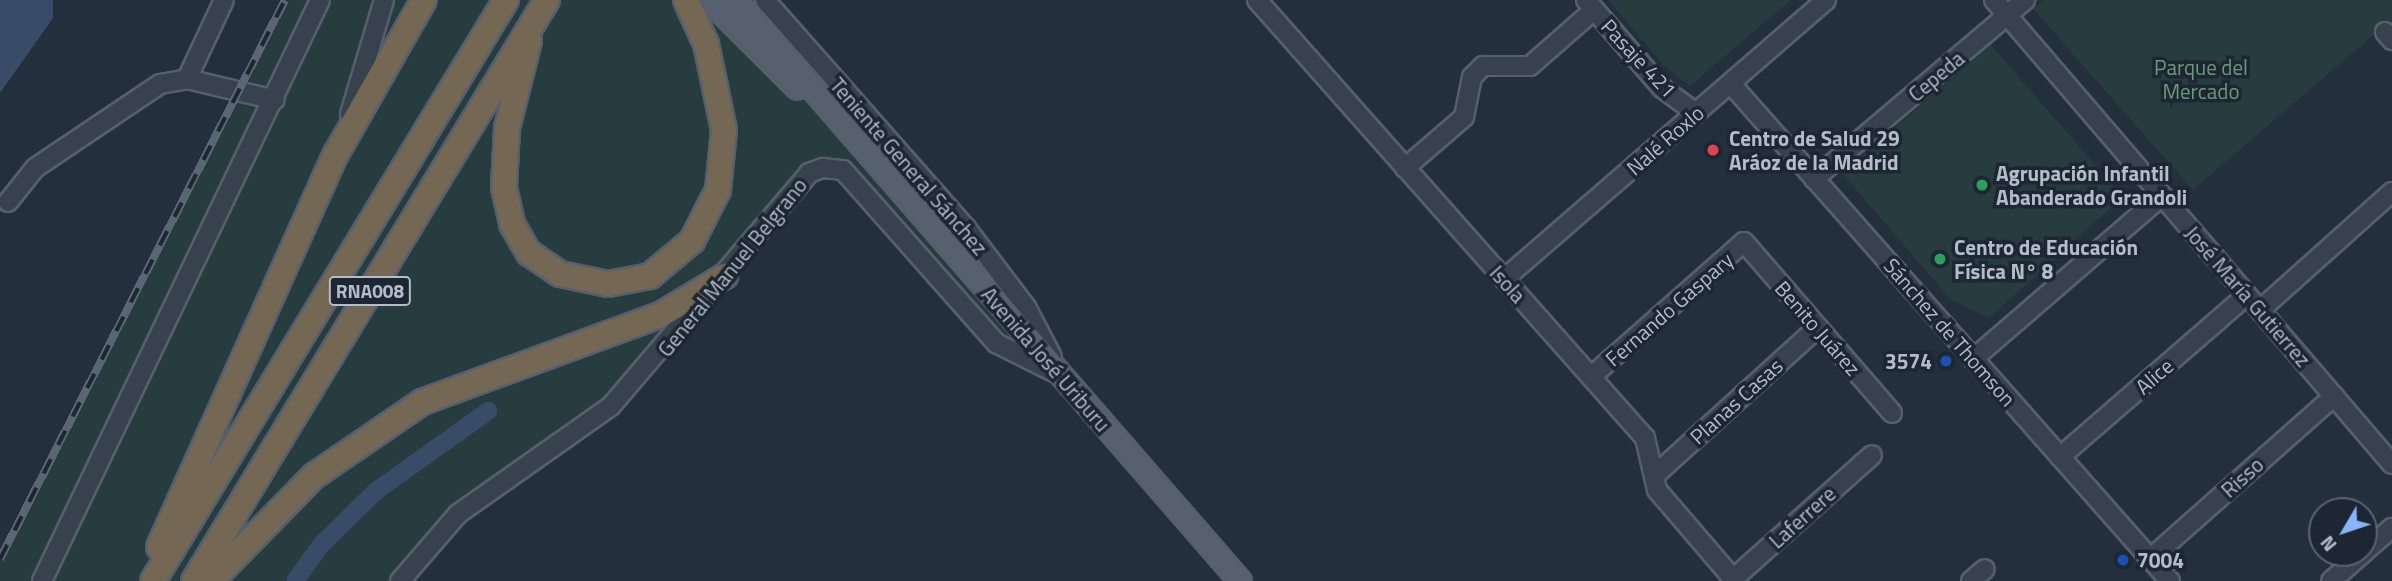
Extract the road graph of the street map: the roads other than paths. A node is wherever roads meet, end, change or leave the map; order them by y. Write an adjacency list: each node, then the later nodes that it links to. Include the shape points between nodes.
1 (224, 0): 18 (street)
2 (320, 0): 20 (street)
3 (384, 0): 23 (street)
4 (424, 0): 23 (highway)
5 (506, 0): 53 (highway, RNA008)
6 (547, 0): 17 (highway, RNA008)
7 (686, 0): 17 (highway, via 706,44 724,130 718,190 692,241 650,275 608,284 561,274 529,253 512,224 504,188 507,128)
8 (709, 0): 22 (main road, Avenida José Uriburu)
9 (735, 0): 22 (main road, Avenida José Uriburu)
10 (765, 0): 37 (street, Teniente General Sánchez, via 966,228 1026,307)
11 (1257, 0): 24 (street, Isola)
12 (1826, 0): 19 (street, Nalé Roxlo)
13 (1994, 0): 16 (street, José María Gutierrez)
14 (2025, 0): 16 (street, Cepeda)
15 (1590, 5): 21 (street, Pasaje 421, via 1662,88); 24 (street, via 1530,66 1483,66 1472,77 1464,117)
16 (2007, 15): 25 (street, Cepeda); 27 (street, José María Gutierrez)
17 (531, 26): 54 (highway, RNA008)
18 (187, 79): 20 (street); 28 (street, via 160,83 35,168)
19 (1731, 84): 21 (street, Nalé Roxlo); 25 (street, Sánchez de Thomson)
20 (275, 100): 51 (street)
21 (1696, 113): 31 (street, Nalé Roxlo)
22 (852, 137): 37 (main road, Avenida José Uriburu)
23 (336, 154): 52 (highway)
24 (1405, 168): 31 (street, Isola)
25 (1814, 179): 35 (street, Sánchez de Thomson)
26 (2392, 192): 33 (street)
27 (2162, 196): 32 (street, José María Gutierrez); 35 (street)
28 (8, 202)
29 (1744, 242): 34 (street, Benito Juárez); 36 (street, Fernando Gaspary)
30 (725, 276): 37 (street, General Manuel Belgrano, via 809,173 843,170 996,343); 49 (street, General Manuel Belgrano, via 611,406 458,514); 55 (highway, via 660,315 422,402 314,476)
31 (1504, 279): 36 (street, Isola)
32 (2248, 295): 33 (street, José María Gutierrez); 41 (street, Alice)
33 (2260, 310): 38 (street, José María Gutierrez)
34 (1818, 327): 39 (street, Benito Juárez); 43 (street, Planas Casas)
35 (1973, 359): 41 (street, Sánchez de Thomson)
36 (1593, 375): 43 (street, Isola, via 1645,438)
37 (1062, 376): 56 (main road, Avenida José Uriburu)
38 (2334, 396): 42 (street, José María Gutierrez); 46 (street, Risso)
39 (1892, 413)
40 (1872, 454): 50 (street, Laferrere)
41 (2060, 457): 46 (street, Sánchez de Thomson)
42 (2392, 464)
43 (1655, 475): 50 (street, Isola, via 1657,490)
44 (2392, 528): 45 (street)
45 (2378, 540)
46 (2150, 559): 58 (street, Sánchez de Thomson)
47 (2347, 567): 59 (street)
48 (1985, 569): 57 (street)
49 (408, 578)
50 (1734, 580)
51 (42, 581)
52 (144, 581)
53 (153, 581)
54 (194, 581)
55 (211, 581)
56 (1240, 581)
57 (1971, 581)
58 (2169, 581)
59 (2330, 581)

